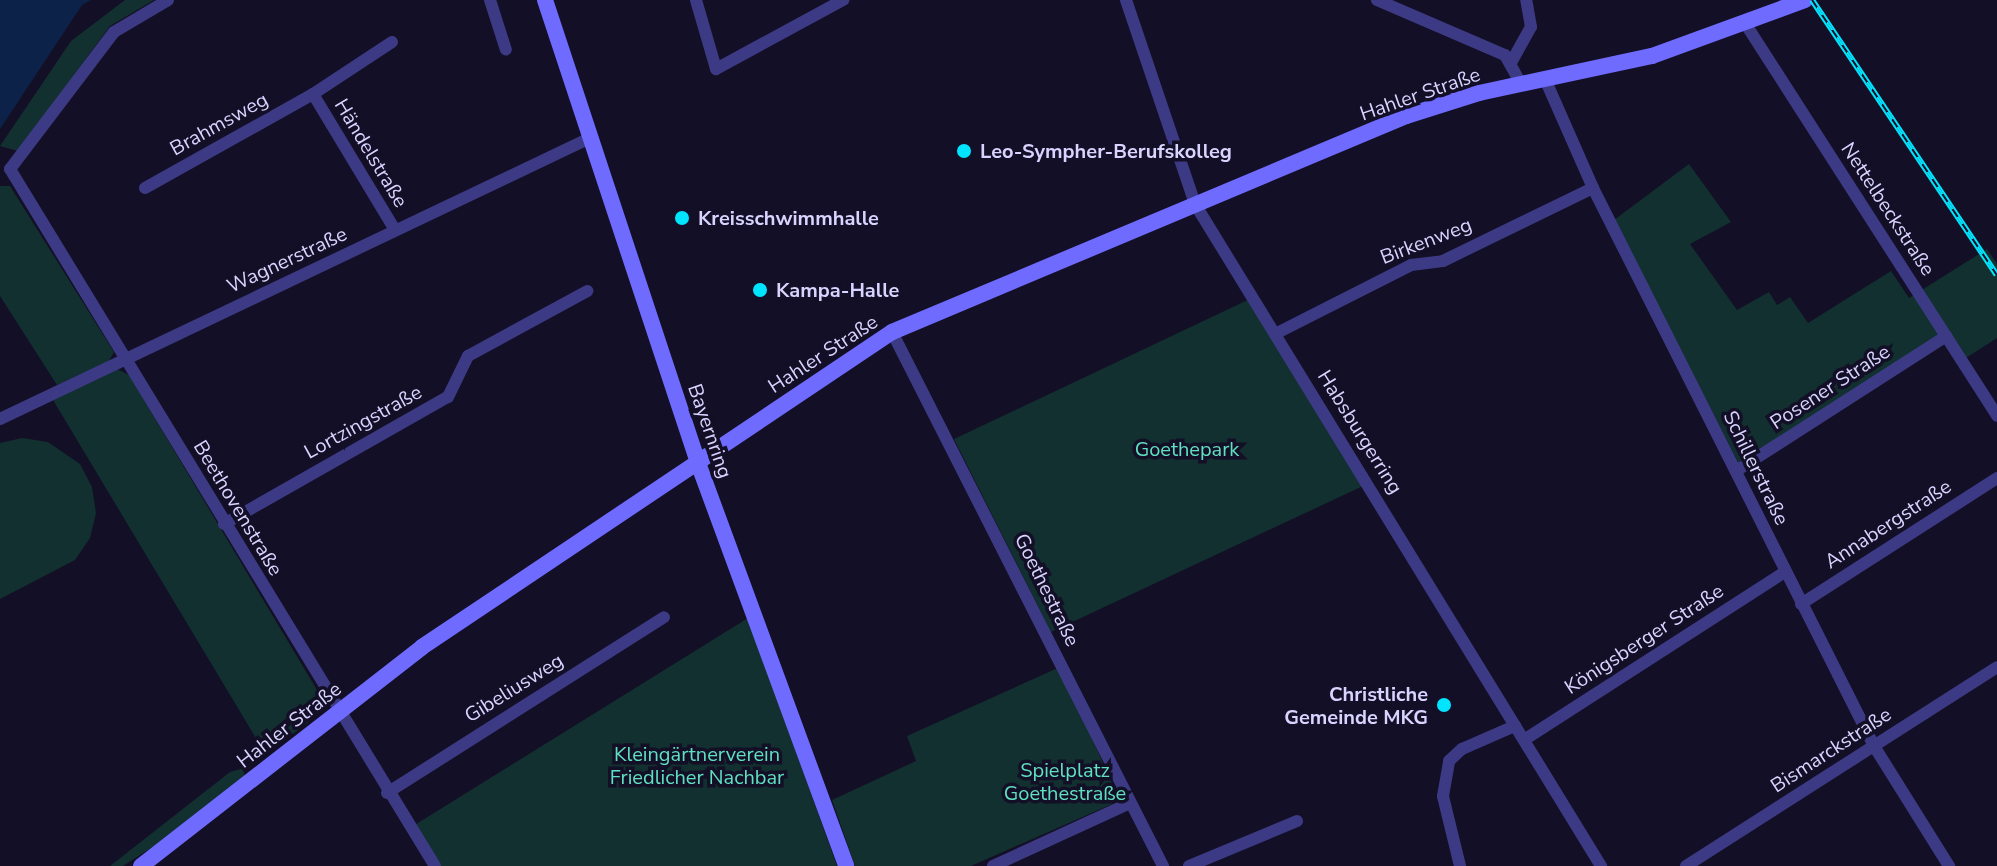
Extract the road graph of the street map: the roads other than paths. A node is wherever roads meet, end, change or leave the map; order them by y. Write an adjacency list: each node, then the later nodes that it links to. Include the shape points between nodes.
1 (168, 0): 26 (street, Beethovenstraße, via 114,32 10,169)
2 (490, 0): 12 (street)
3 (696, 0): 4 (street, via 716,69)
4 (843, 0)
5 (1126, 0): 20 (street, Habsburgerring)
6 (1377, 0): 13 (street)
7 (1526, 0): 13 (street, via 1531,27)
8 (1805, 0): 10 (street, Hahler Straße)
9 (545, 2): 17 (street, Bayernring)
10 (1745, 23): 14 (street, Hahler Straße, via 1652,56); 25 (street, Nettelbeckstraße)
11 (392, 42): 16 (street, Händelstraße)
12 (506, 50)
13 (1512, 61): 15 (street)
14 (1545, 79): 15 (street, Hahler Straße); 19 (street, Schillerstraße)
15 (1521, 84): 20 (street, Hahler Straße, via 1406,116)
16 (313, 94): 18 (street, Brahmsweg); 21 (street, Händelstraße)
17 (592, 137): 21 (street, Wagnerstraße); 29 (street, Bayernring)
18 (145, 188)
19 (1593, 188): 24 (street, Birkenweg, via 1443,261 1411,265); 30 (street, Schillerstraße)
20 (1195, 204): 23 (street, Hahler Straße); 24 (street, Habsburgerring)
21 (395, 230): 26 (street, Wagnerstraße)
22 (587, 291): 32 (street, Lortzingstraße, via 468,356 448,397)
23 (892, 332): 29 (street, Hahler Straße); 42 (street, Goethestraße, via 1016,571)
24 (1275, 334): 38 (street, Habsburgerring)
25 (1946, 336): 27 (street, Nettelbeckstraße); 30 (street, Posener Straße)
26 (125, 359): 28 (street, Wagnerstraße); 32 (street, Beethovenstraße)
27 (1997, 416)
28 (0, 419)
29 (698, 463): 37 (street, Hahler Straße, via 513,584); 46 (street, Bayernring)
30 (1736, 471): 33 (street, Schillerstraße)
31 (1997, 478): 34 (street, Annabergstraße)
32 (224, 524): 37 (street, Beethovenstraße)
33 (1785, 572): 34 (street, Schillerstraße); 39 (street, Königsberger Straße)
34 (1801, 604): 40 (street, Schillerstraße)
35 (664, 617): 41 (street, Gibeliusweg)
36 (1997, 667): 40 (street, Bismarckstraße)
37 (337, 713): 41 (street, Beethovenstraße); 44 (street, Hahler Straße)
38 (1515, 726): 39 (street, Habsburgerring); 50 (street, via 1462,749 1449,761 1443,796)
39 (1524, 740): 51 (street, Habsburgerring)
40 (1874, 746): 52 (street, Bismarckstraße); 53 (street, Schillerstraße)
41 (387, 793): 45 (street, Beethovenstraße)
42 (1128, 804): 47 (street); 48 (street, Goethestraße)
43 (1297, 821): 49 (street)
44 (141, 866)
45 (435, 866)
46 (846, 866)
47 (993, 866)
48 (1163, 866)
49 (1189, 866)
50 (1460, 866)
51 (1601, 866)
52 (1686, 866)
53 (1949, 866)

